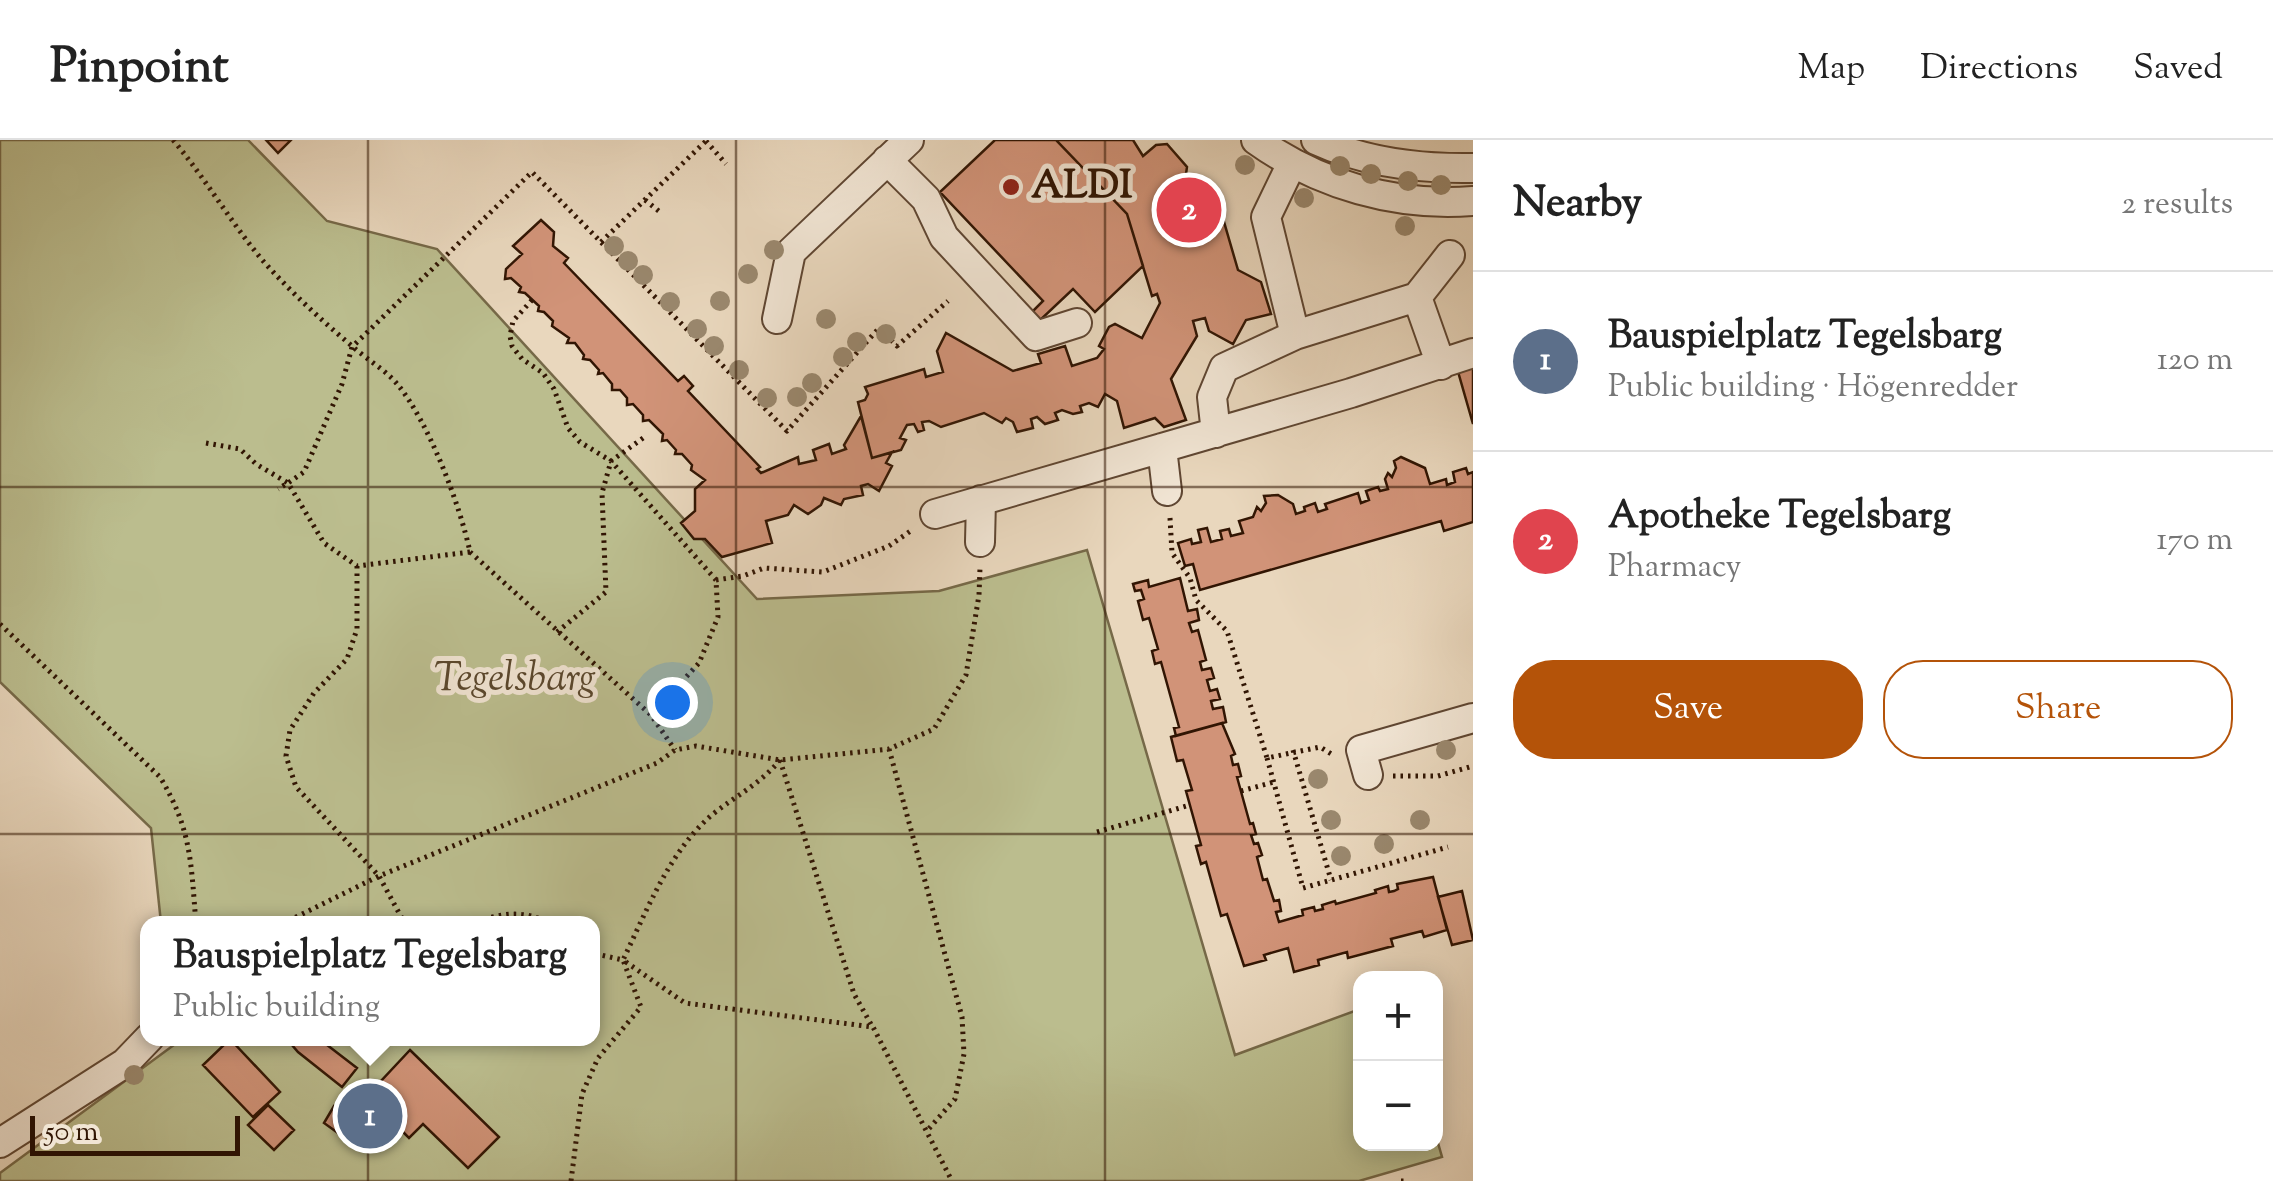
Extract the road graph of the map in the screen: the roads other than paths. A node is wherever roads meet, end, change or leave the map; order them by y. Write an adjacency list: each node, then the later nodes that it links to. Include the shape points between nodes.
1 (909, 140): 4 (street)
2 (1256, 140): 5 (street)
3 (1316, 140): 6 (street, via 1384,162)
4 (887, 160): 10 (street, via 791,252); 11 (street, via 926,199 944,237 1036,336)
5 (1292, 163): 7 (street, via 1378,195); 12 (street, via 1266,217)
6 (1473, 168)
7 (1473, 201)
8 (1450, 255): 9 (street)
9 (1417, 297): 12 (street); 14 (street)
10 (778, 320)
11 (1077, 323)
12 (1295, 335): 15 (street, via 1224,368 1212,397)
13 (1473, 353): 14 (street)
14 (1441, 365): 15 (street)
15 (1216, 432): 16 (street)
16 (1162, 448): 17 (street); 18 (street)
17 (1167, 491)
18 (981, 500): 19 (street); 20 (street)
19 (935, 514)
20 (980, 542)
21 (1473, 718): 22 (street, via 1361,750)
22 (1368, 775)
23 (142, 1046): 24 (street, via 126,1064)
24 (0, 1143)

